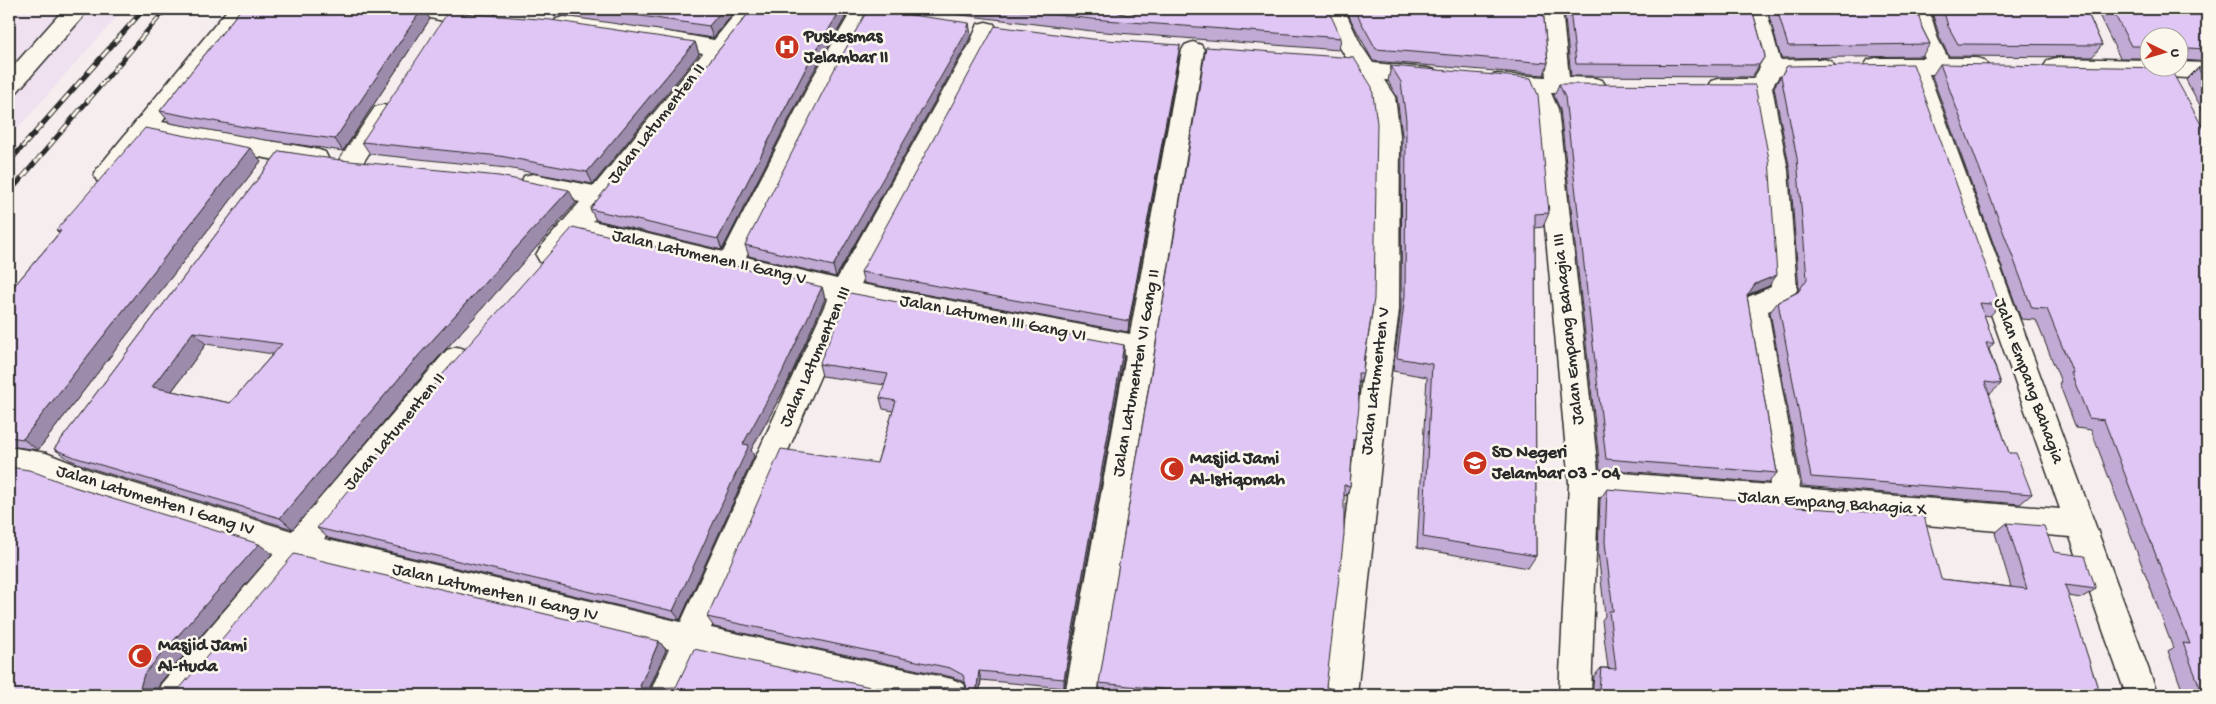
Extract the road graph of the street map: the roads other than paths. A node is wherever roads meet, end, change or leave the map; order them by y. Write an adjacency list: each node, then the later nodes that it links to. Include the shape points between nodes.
1 (75, 9): 30 (street)
2 (240, 9): 36 (street)
3 (424, 9): 10 (street, via 442,23)
4 (751, 9): 15 (street, Jalan Latumenten II)
5 (1333, 9): 18 (street, Jalan Latumenten V)
6 (1551, 9): 31 (street, Jalan Empang Bahagia III)
7 (1755, 9): 27 (street, via 1764,47)
8 (1918, 9): 19 (street, Jalan Empang Bahagia, via 1928,39)
9 (854, 10): 11 (street); 45 (street, via 825,76)
10 (508, 18)
11 (929, 21)
12 (548, 22): 15 (street, via 607,28)
13 (986, 29): 47 (street, Jalan Latumenten III)
14 (2100, 44): 22 (street)
15 (718, 48): 43 (street, Jalan Latumenten II)
16 (1193, 50): 49 (street, Jalan Latumenten VI Gang II)
17 (1332, 59): 18 (street)
18 (1362, 66): 26 (street); 62 (street, Jalan Latumenten V, via 1383,97 1388,135 1386,310)
19 (1927, 66): 20 (street); 27 (street, via 1853,67); 55 (street, Jalan Empang Bahagia)
20 (2000, 66)
21 (2030, 66): 22 (street)
22 (2110, 66): 23 (street)
23 (2138, 67)
24 (2188, 70): 25 (street)
25 (2207, 71)
26 (1451, 78)
27 (1766, 78): 33 (street); 54 (street, via 1784,290 1777,300 1758,303 1754,307)
28 (2172, 78): 34 (street)
29 (1480, 80): 31 (street)
30 (9, 86)
31 (1547, 86): 32 (street); 53 (street, Jalan Empang Bahagia III, via 1546,109)
32 (1616, 86)
33 (1702, 87)
34 (2181, 93)
35 (393, 97): 38 (street)
36 (144, 128): 37 (street); 42 (street)
37 (283, 153): 38 (street); 40 (street)
38 (350, 164): 39 (street)
39 (379, 166)
40 (266, 175)
41 (507, 179): 43 (street)
42 (95, 190)
43 (600, 196): 44 (street, Jalan Latumenten II)
44 (574, 226): 45 (street, Jalan Latumenen II Gang V); 46 (street, Jalan Latumenten II)
45 (730, 263): 47 (street, Jalan Latumenen II Gang V)
46 (529, 276)
47 (844, 290): 49 (street, Jalan Latumen III Gang VI); 57 (street, Jalan Latumenten III)
48 (472, 341): 56 (street, Jalan Latumenten II)
49 (1141, 347): 61 (street, Jalan Latumenten VI Gang II)
50 (64, 443): 52 (street)
51 (9, 460): 52 (street, Jalan Latumenten I Gang IV)
52 (46, 466): 56 (street, Jalan Latumenten I Gang IV, via 90,483)
53 (1584, 483): 54 (street, Jalan Empang Bahagia X); 63 (street, Jalan Empang Bahagia III)
54 (1788, 502): 55 (street, Jalan Empang Bahagia X)
55 (2080, 524): 64 (street, Jalan Empang Bahagia)
56 (300, 547): 57 (street, Jalan Latumenten II Gang IV); 58 (street, Jalan Latumenten II)
57 (691, 639): 59 (street, Jalan Latumenten III); 60 (street, Jalan Latumenten II Gang IV)
58 (173, 695)
59 (665, 695)
60 (952, 695)
61 (1081, 695)
62 (1341, 695)
63 (1575, 695)
64 (2142, 695)

